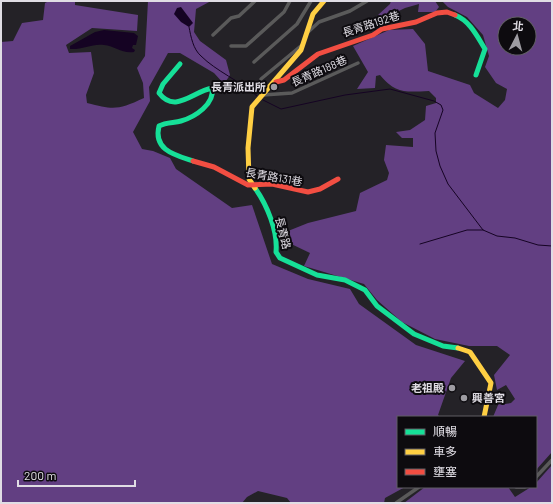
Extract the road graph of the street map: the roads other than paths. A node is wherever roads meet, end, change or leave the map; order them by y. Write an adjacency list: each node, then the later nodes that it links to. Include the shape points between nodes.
1 (255, 1): 7 (street)
2 (290, 1): 9 (street, via 284,12 246,46)
3 (311, 1): 10 (street, via 297,24)
4 (324, 1): 6 (street, 長青路, via 315,11)
5 (367, 1): 6 (street, via 350,11 319,22)
6 (306, 34): 8 (street, 長青路)
7 (213, 35)
8 (303, 44): 14 (street); 15 (street, 長青路, via 294,60)
9 (231, 46)
10 (254, 62)
11 (358, 63): 16 (street, 長青路188巷, via 292,93)
12 (180, 64): 18 (street, 長青路131巷, via 163,84 159,92 161,96 174,102 182,102 205,88 212,88 213,98 187,119 159,126 157,134 161,145 172,154 209,165 245,184)
13 (476, 75): 15 (street, 長青路192巷, via 485,49 463,18 447,12 437,13 416,22 382,28 373,35 346,42 318,54 284,80)
14 (261, 79)
15 (275, 82): 16 (street, 長青路)
16 (263, 95): 18 (street, 長青路, via 252,107 250,118 248,173)
17 (338, 179): 18 (street, 長青路131巷, via 315,192 296,191 273,184)
18 (252, 185): 19 (street, 長青路, via 262,198 274,229 276,252 280,258 317,275 345,280 365,290 377,306 414,334 442,346 470,352 491,383)
19 (484, 416)
20 (552, 460): 21 (street)
21 (537, 476)
22 (418, 488): 23 (street)
23 (396, 503)

